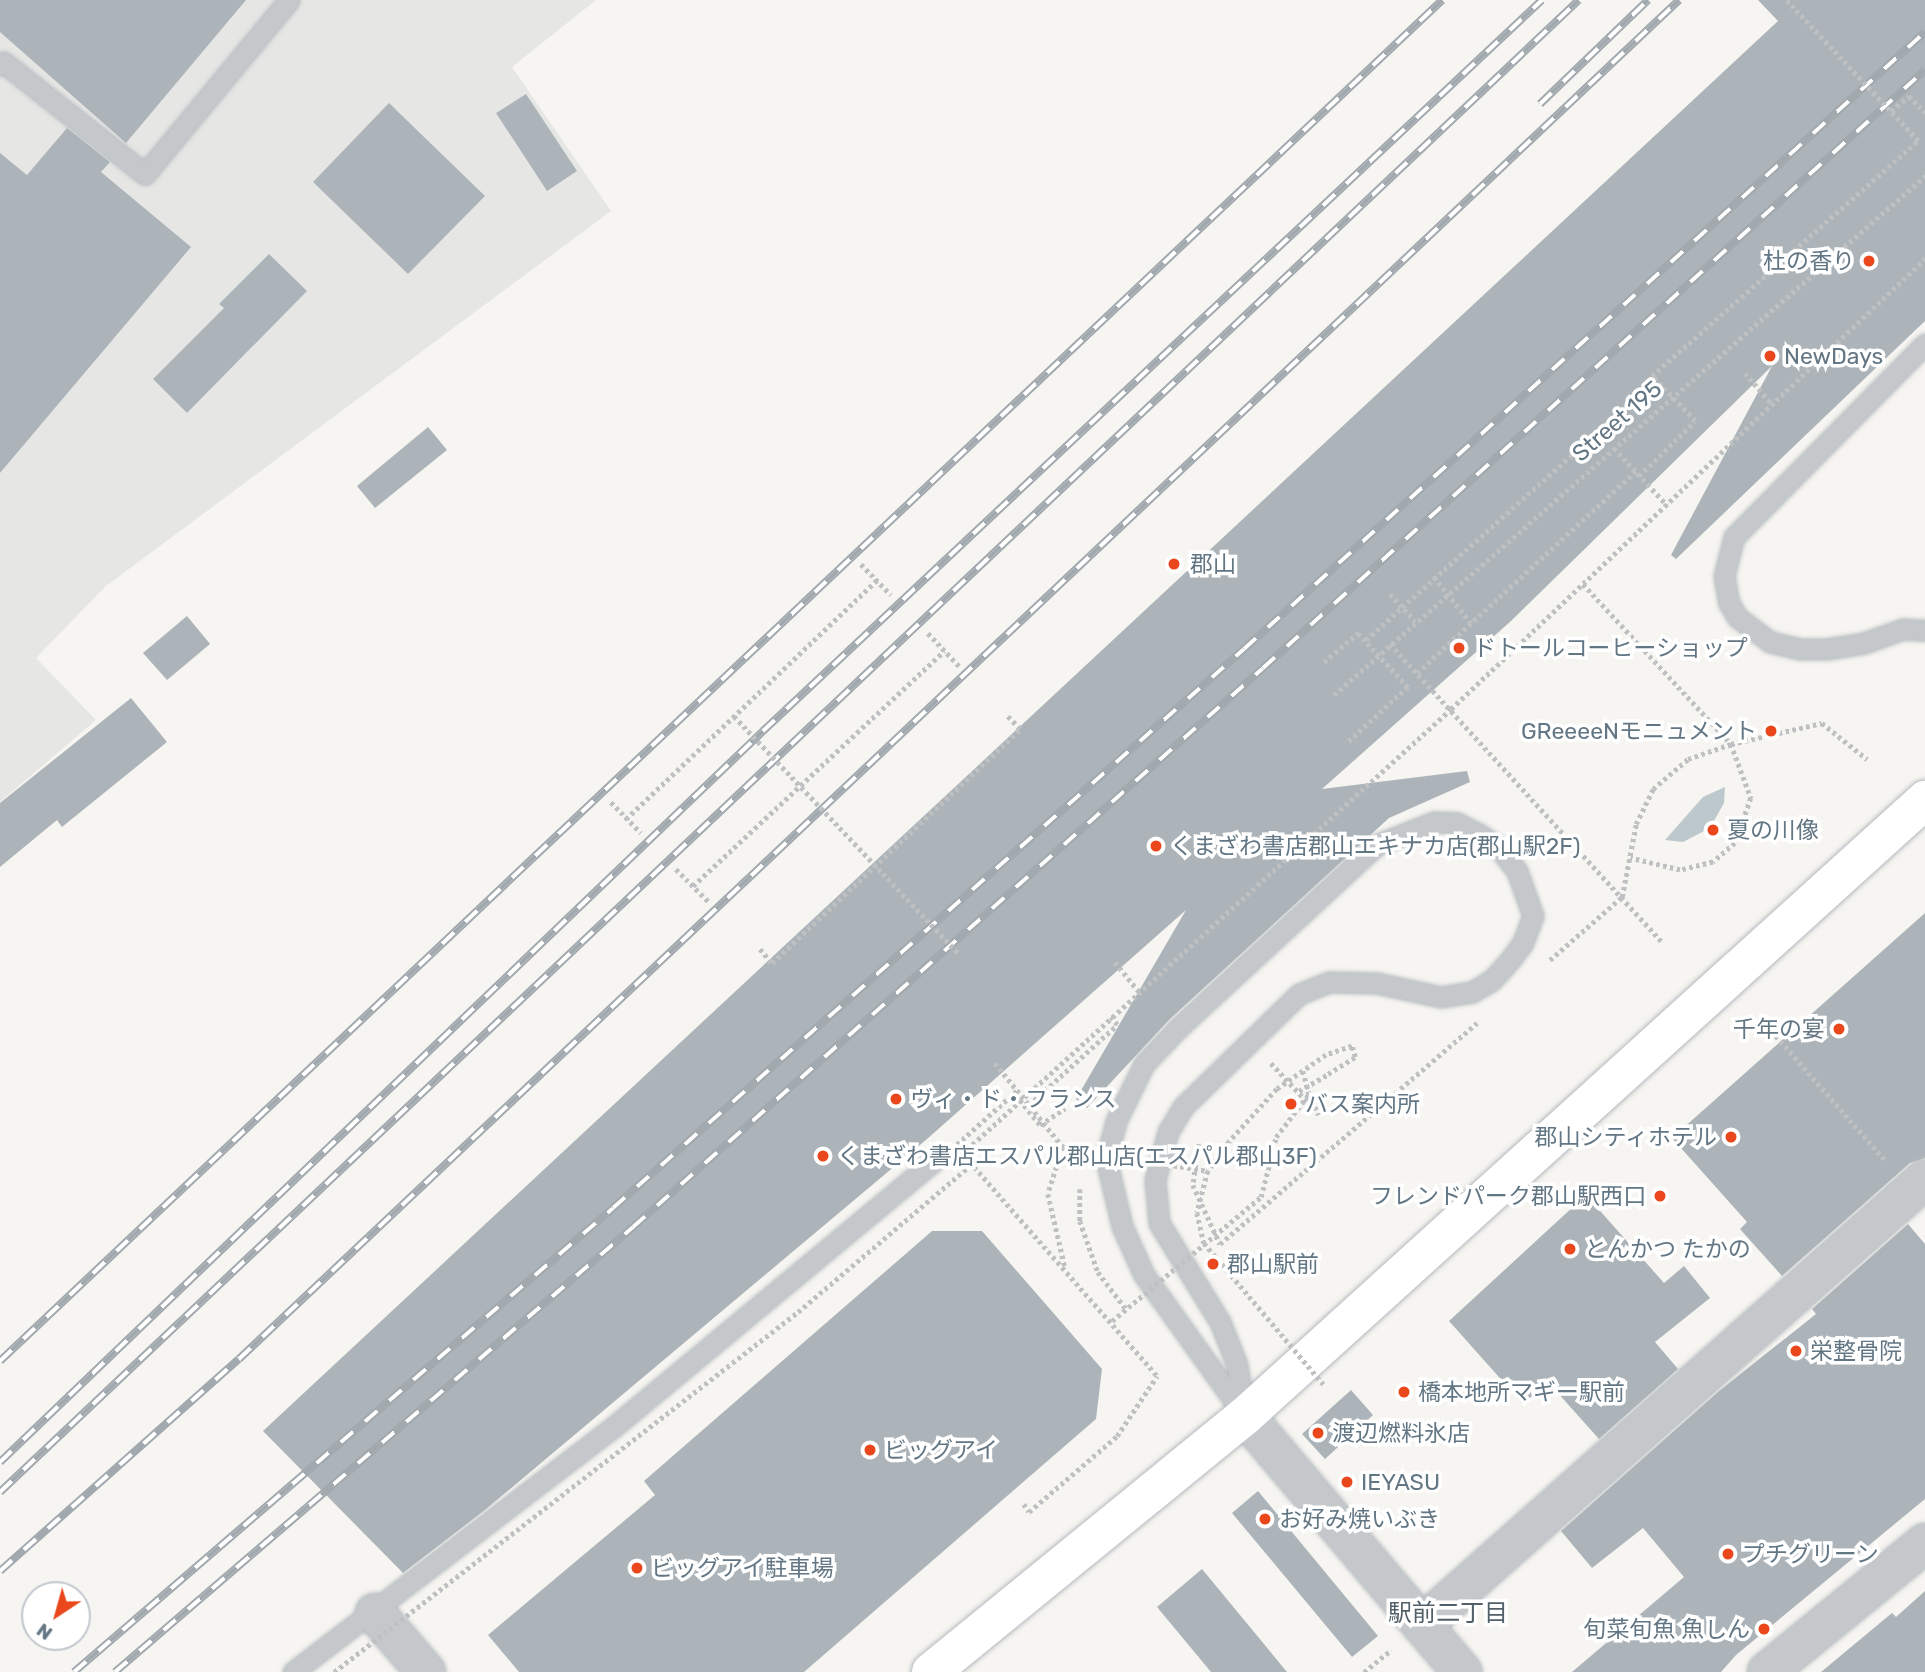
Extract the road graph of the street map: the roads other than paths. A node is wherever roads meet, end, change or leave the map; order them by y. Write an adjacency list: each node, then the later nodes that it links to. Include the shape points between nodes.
1 (289, 0): 2 (lane, via 145,174 2,62)
2 (0, 65)
3 (1925, 344): 4 (lane, via 1734,537 1724,576 1737,617 1770,642 1827,649 1864,643 1903,629)
4 (1925, 630)
5 (1925, 800): 8 (street)
6 (933, 1162): 10 (lane, via 611,1429)
7 (1918, 1184): 11 (street)
8 (1245, 1416): 8 (lane, via 1144,1275 1122,1226 1106,1159 1116,1121 1130,1088 1153,1055 1376,845 1413,828 1457,823 1499,848 1517,871 1531,903 1533,916 1522,944 1492,980 1472,992 1441,997 1377,983 1329,982 1300,994 1183,1107 1168,1132 1155,1180 1159,1223 1220,1322 1237,1365); 11 (street); 14 (street)
9 (1925, 1543): 16 (street)
10 (375, 1613): 12 (lane); 13 (street)
11 (1422, 1625): 15 (street)
12 (293, 1672)
13 (426, 1672)
14 (931, 1672)
15 (1462, 1672)
16 (1767, 1672)

